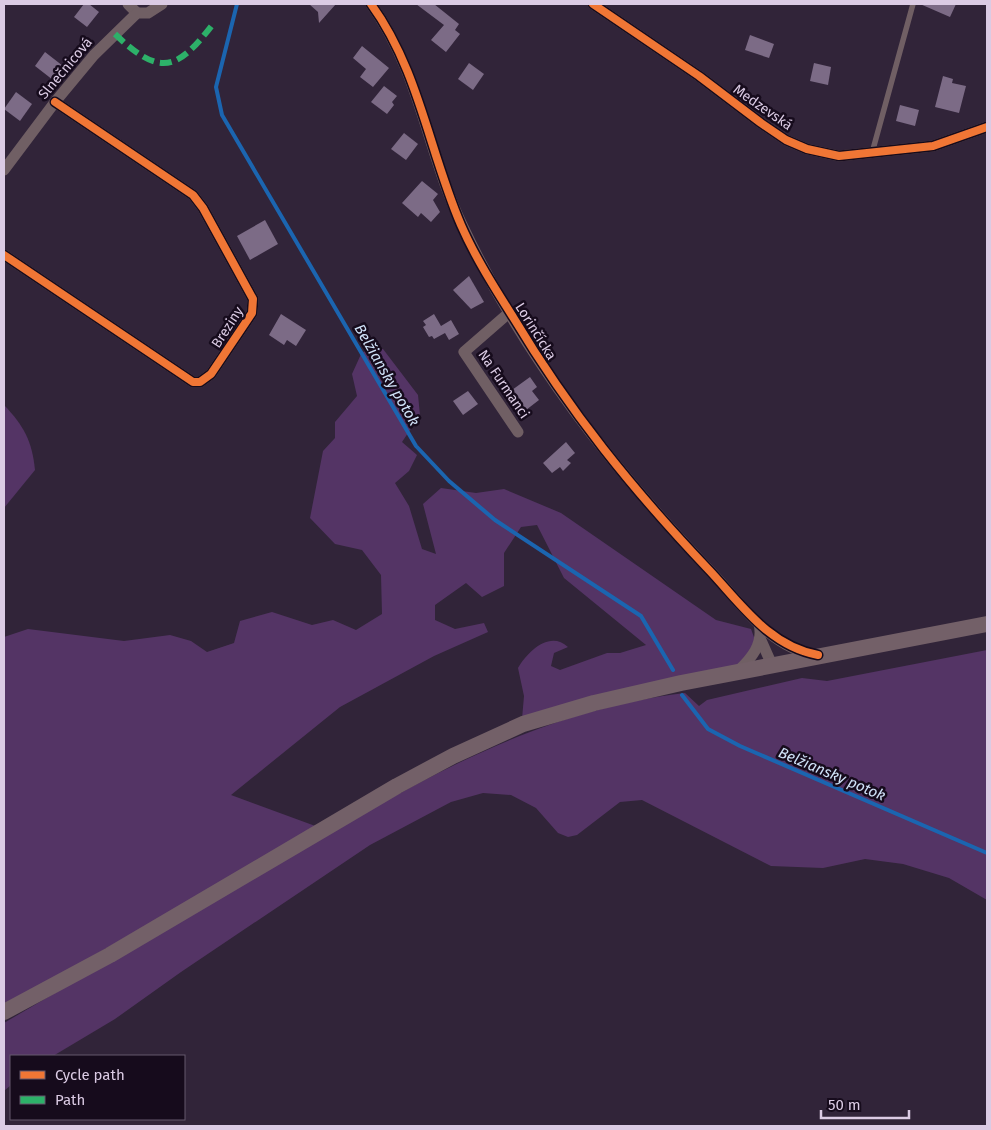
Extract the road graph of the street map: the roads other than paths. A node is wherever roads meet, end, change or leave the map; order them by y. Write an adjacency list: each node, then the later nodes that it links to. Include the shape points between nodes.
1 (128, 4): 6 (street)
2 (162, 4): 6 (street, Slnečnicová, via 148,13)
3 (371, 4): 12 (street, Lorinčícka, via 407,67 462,225)
4 (593, 4): 9 (street, Medzevská, via 786,140 807,149 839,156)
5 (913, 4): 9 (lane)
6 (137, 13): 7 (street, Slnečnicová, via 94,55)
7 (55, 102): 10 (street, Slnečnicová); 11 (street, Breziny, via 193,195 249,291 254,306 252,314 211,374 200,382 193,382)
8 (987, 128): 9 (street, Medzevská, via 933,146)
9 (872, 152)
10 (4, 170)
11 (4, 255)
12 (510, 312): 13 (street, Na Furmanci, via 464,352); 14 (street, Lorinčícka, via 562,395 614,465)
13 (518, 432)
14 (759, 624): 16 (street); 17 (street, Lorinčícka)
15 (987, 624): 18 (main road)
16 (760, 638): 19 (street); 20 (street, via 752,656)
17 (776, 639): 18 (street, Lorinčícka, via 797,650); 19 (street)
18 (818, 655): 19 (main road)
19 (776, 664): 20 (main road)
20 (736, 672): 21 (main road, via 560,712 489,739 397,786 110,955)
21 (4, 1012)

